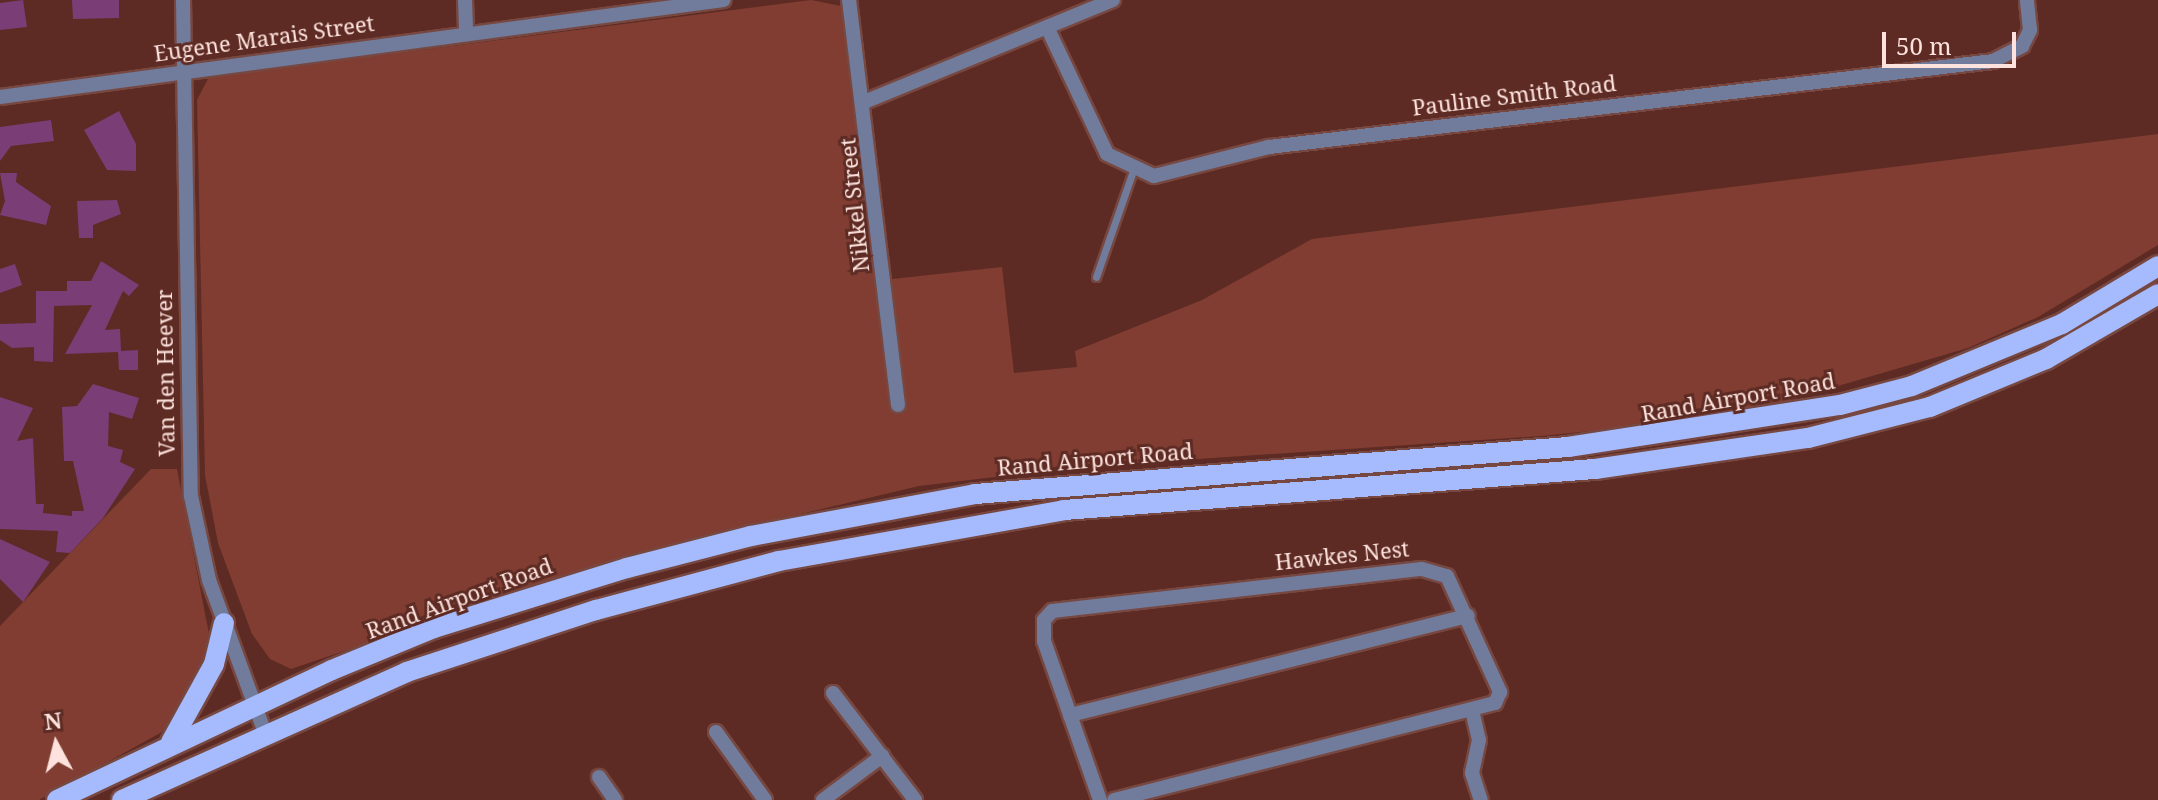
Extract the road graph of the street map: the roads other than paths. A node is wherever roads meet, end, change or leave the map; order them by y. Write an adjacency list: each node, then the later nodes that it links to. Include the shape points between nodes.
1 (183, 0): 10 (street, Van den Heever)
2 (465, 0): 9 (street)
3 (724, 0): 7 (street, Eugene Marais Street)
4 (849, 0): 12 (street, Nikkel Street)
5 (1113, 0): 8 (street)
6 (2027, 0): 13 (street, Pauline Smith Road, via 2030,30 2022,46 1993,61 1269,147 1172,175)
7 (698, 2): 9 (street, Eugene Marais Street)
8 (1047, 27): 12 (street); 13 (street, via 1099,141)
9 (466, 34): 10 (street, Eugene Marais Street)
10 (183, 72): 11 (street, Eugene Marais Street); 19 (street, Van den Heever, via 187,459 199,537)
11 (0, 97)
12 (864, 102): 17 (street, Nikkel Street)
13 (1133, 171): 15 (lane)
14 (2158, 266): 21 (main road, Rand Airport Road, via 2062,324 1912,386 1840,405 1582,445 1137,477 885,508 546,590 434,628)
15 (1096, 277)
16 (2158, 294): 25 (main road, via 2046,359 1864,426 1677,460 1064,510 882,539 596,610 407,672)
17 (898, 405)
18 (1468, 616): 22 (street, Hawkes Nest, via 1500,692 1495,703); 23 (street); 23 (street, Hawkes Nest, via 1447,576 1436,569 1065,607 1052,611 1042,631)
19 (224, 623): 21 (street, Van den Heever); 26 (main road, via 214,664)
20 (833, 693): 27 (street)
21 (252, 704): 25 (street, Van den Heever); 26 (main road, Rand Airport Road)
22 (1472, 710): 36 (street, Hawkes Nest); 37 (street, via 1479,740 1472,773)
23 (1070, 715): 35 (street, Hawkes Nest)
24 (716, 732): 32 (street)
25 (265, 733): 30 (main road)
26 (171, 742): 29 (main road, Rand Airport Road)
27 (882, 756): 33 (street); 34 (street)
28 (599, 777): 31 (street)
29 (57, 800)
30 (122, 800)
31 (615, 800)
32 (765, 800)
33 (823, 800)
34 (915, 800)
35 (1100, 800)
36 (1114, 800)
37 (1481, 800)

